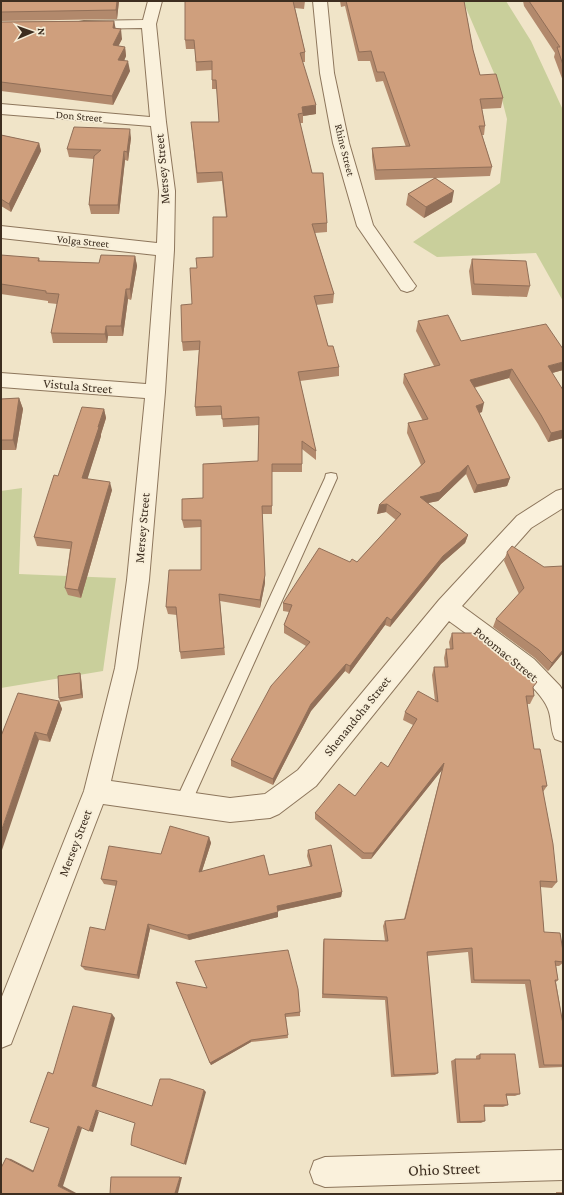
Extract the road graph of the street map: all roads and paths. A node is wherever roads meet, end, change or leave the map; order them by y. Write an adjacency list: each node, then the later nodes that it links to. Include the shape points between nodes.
1 (154, 1): 3 (street, Mersey Street)
2 (320, 1): 9 (street, Rhine Street, via 327,73 341,142 366,226)
3 (149, 24): 4 (street); 6 (street, Mersey Street)
4 (71, 25)
5 (1, 109): 6 (street, Don Street)
6 (158, 122): 8 (street, Mersey Street, via 166,191)
7 (1, 232): 8 (street, Volga Street)
8 (165, 250): 11 (street, Mersey Street)
9 (407, 286)
10 (1, 380): 11 (street, Vistula Street)
11 (155, 392): 16 (street, Mersey Street, via 138,580 126,668)
12 (331, 478): 17 (lane)
13 (563, 497): 14 (street, Shenandoha Street, via 524,522)
14 (446, 607): 15 (street, Potomac Street, via 544,684 558,706); 17 (street, Shenandoha Street, via 307,778 270,806 230,810)
15 (563, 731)
16 (96, 791): 17 (street, Shenandoha Street); 18 (street, Mersey Street)
17 (183, 803)
18 (1, 1034)
19 (563, 1165): 20 (street, Ohio Street)
20 (325, 1172)

